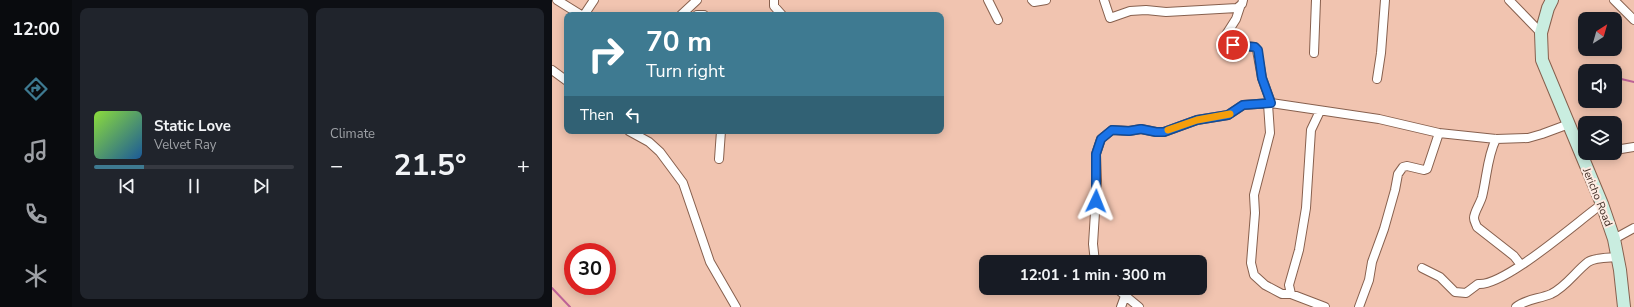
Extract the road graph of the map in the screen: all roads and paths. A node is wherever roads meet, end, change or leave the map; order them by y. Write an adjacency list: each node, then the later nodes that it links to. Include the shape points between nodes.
1 (557, 0): 15 (street)
2 (594, 0): 16 (street)
3 (697, 0): 17 (street)
4 (774, 0): 18 (street, via 774,6)
5 (988, 0): 19 (street)
6 (1032, 0): 7 (street)
7 (1046, 0)
8 (1104, 0): 14 (street, via 1110,18 1130,11 1166,12 1237,8)
9 (1316, 0): 22 (street)
10 (1385, 0): 25 (street)
11 (1509, 0): 21 (street)
12 (1552, 0): 21 (street, Jericho Road)
13 (1614, 0): 20 (street)
14 (1241, 3): 26 (street, via 1236,19 1222,41 1226,44 1255,47 1258,50 1262,78)
15 (576, 12)
16 (586, 12)
17 (684, 12)
18 (779, 12)
19 (998, 20)
20 (1634, 20)
21 (1540, 33): 28 (street, Jericho Road, via 1542,60)
22 (1314, 53)
23 (552, 70): 24 (street)
24 (564, 79)
25 (1377, 79)
26 (1270, 104): 27 (street); 41 (street, via 1243,105 1228,115 1197,120 1164,132 1141,129 1112,130 1101,139 1096,154); 45 (street, via 1270,133 1254,194 1251,263 1254,275 1265,284 1282,294)
27 (1320, 111): 29 (street, via 1379,119); 45 (street, via 1311,130 1306,208 1299,250 1289,285)
28 (1569, 124): 32 (street, via 1528,138); 34 (street, Jericho Road)
29 (1439, 132): 32 (street); 51 (street, via 1427,169 1407,166 1398,174 1384,230 1372,262 1370,280)
30 (634, 134): 47 (street, via 660,152 683,183 710,262)
31 (721, 134): 36 (street)
32 (1496, 139): 43 (street, via 1488,159 1485,185 1480,206 1474,217 1475,223)
33 (1634, 147): 35 (street)
34 (1578, 148)
35 (1622, 149)
36 (719, 159)
37 (1583, 160): 38 (street, Jericho Road)
38 (1602, 204): 40 (street, Jericho Road); 43 (street)
39 (1634, 228): 40 (street)
40 (1614, 239): 42 (street, Jericho Road)
41 (1095, 255)
42 (1618, 258): 52 (street, via 1589,262 1551,294 1521,303); 53 (street, Jericho Road)
43 (1521, 265): 44 (street, via 1492,282 1478,284 1466,293 1455,292 1440,277)
44 (1422, 268)
45 (1291, 294): 50 (street)
46 (1125, 296): 48 (street); 49 (street)
47 (736, 307)
48 (1121, 307)
49 (1139, 307)
50 (1325, 307)
51 (1360, 307)
52 (1516, 307)
53 (1624, 307)

